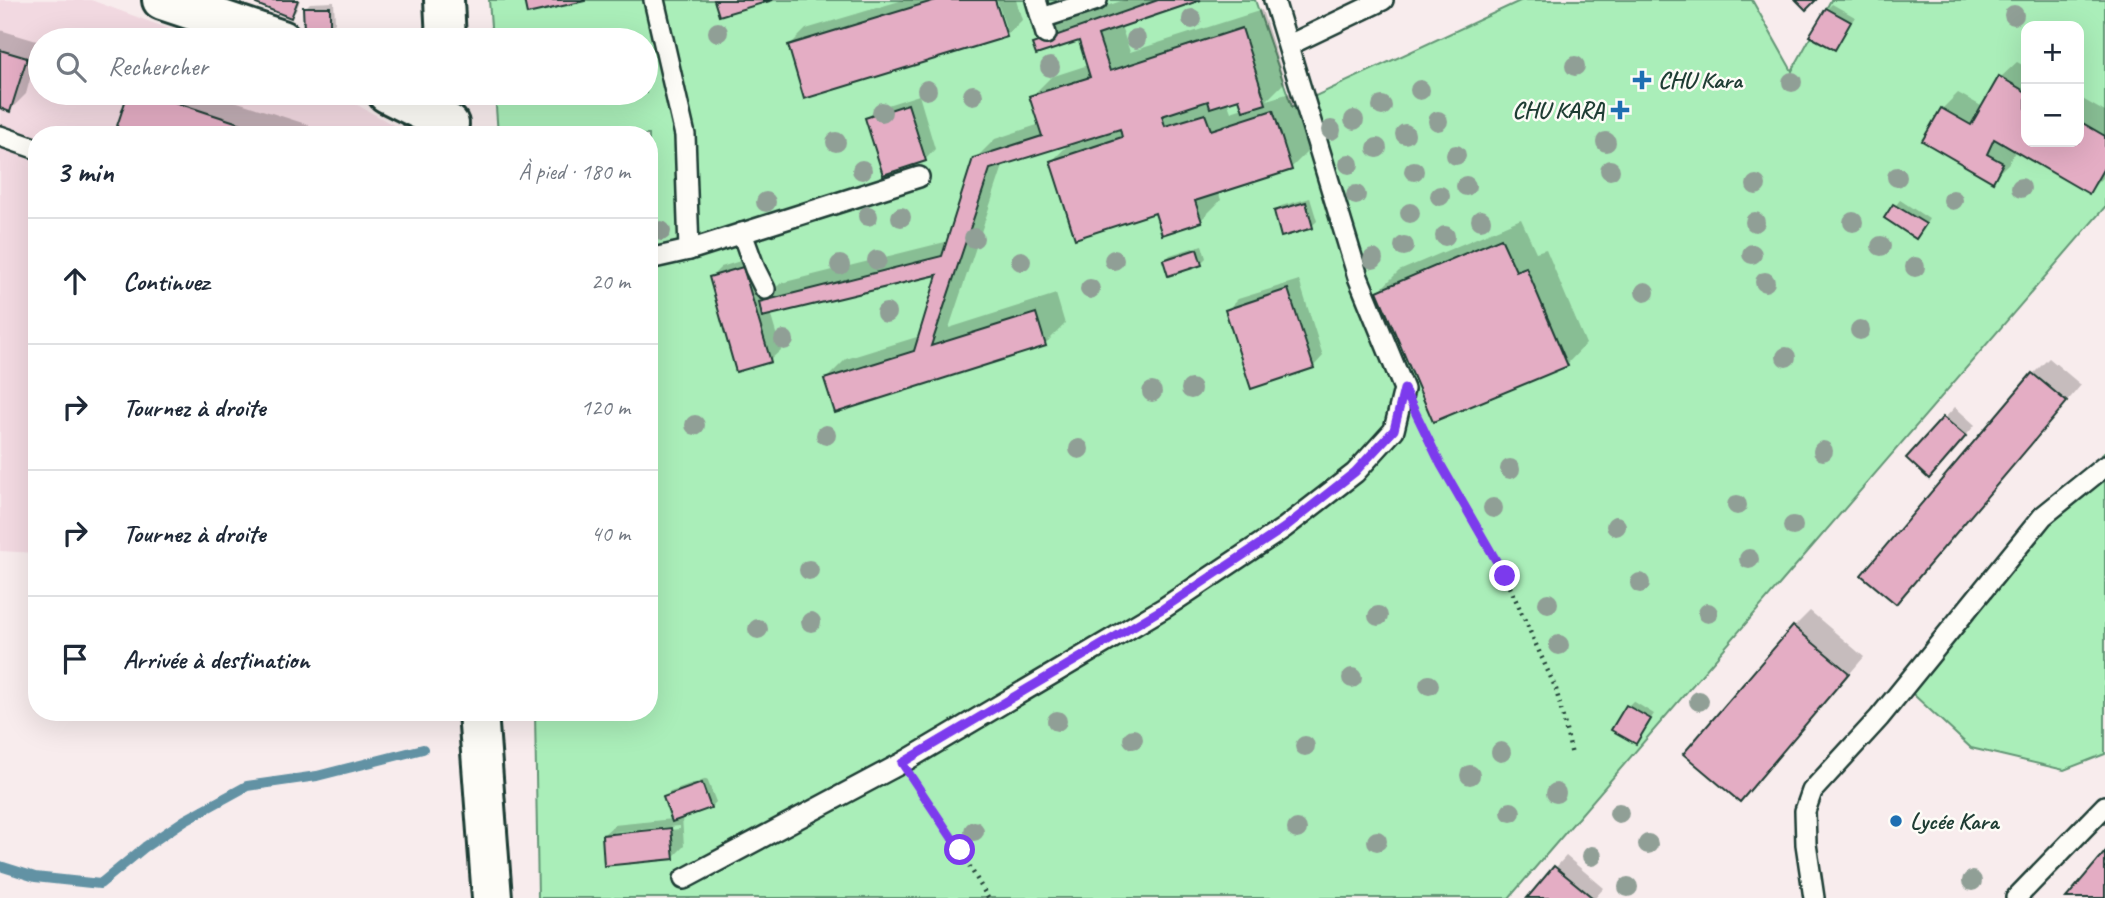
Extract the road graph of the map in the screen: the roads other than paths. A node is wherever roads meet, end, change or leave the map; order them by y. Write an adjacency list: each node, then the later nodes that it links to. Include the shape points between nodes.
1 (162, 0): 8 (street)
2 (444, 0): 9 (street)
3 (654, 0): 17 (lane, via 685,135)
4 (1097, 0): 7 (lane)
5 (1274, 0): 10 (lane)
6 (1383, 0): 10 (lane)
7 (1041, 17)
8 (246, 28)
9 (445, 28)
10 (1289, 45): 23 (lane, via 1358,276 1404,389 1394,430 1355,472 1284,528 1164,608 902,763)
11 (418, 105): 12 (street)
12 (449, 117)
13 (0, 136): 14 (lane)
14 (28, 146)
15 (919, 177): 16 (lane)
16 (743, 233): 17 (lane); 19 (lane)
17 (689, 250): 18 (lane)
18 (658, 257)
19 (765, 289)
20 (2105, 466): 25 (lane, via 2043,516 1879,718 1812,791 1805,811)
21 (479, 721): 24 (street)
22 (2105, 806): 26 (lane)
23 (684, 879)
24 (492, 898)
25 (1814, 898)
26 (2016, 898)

